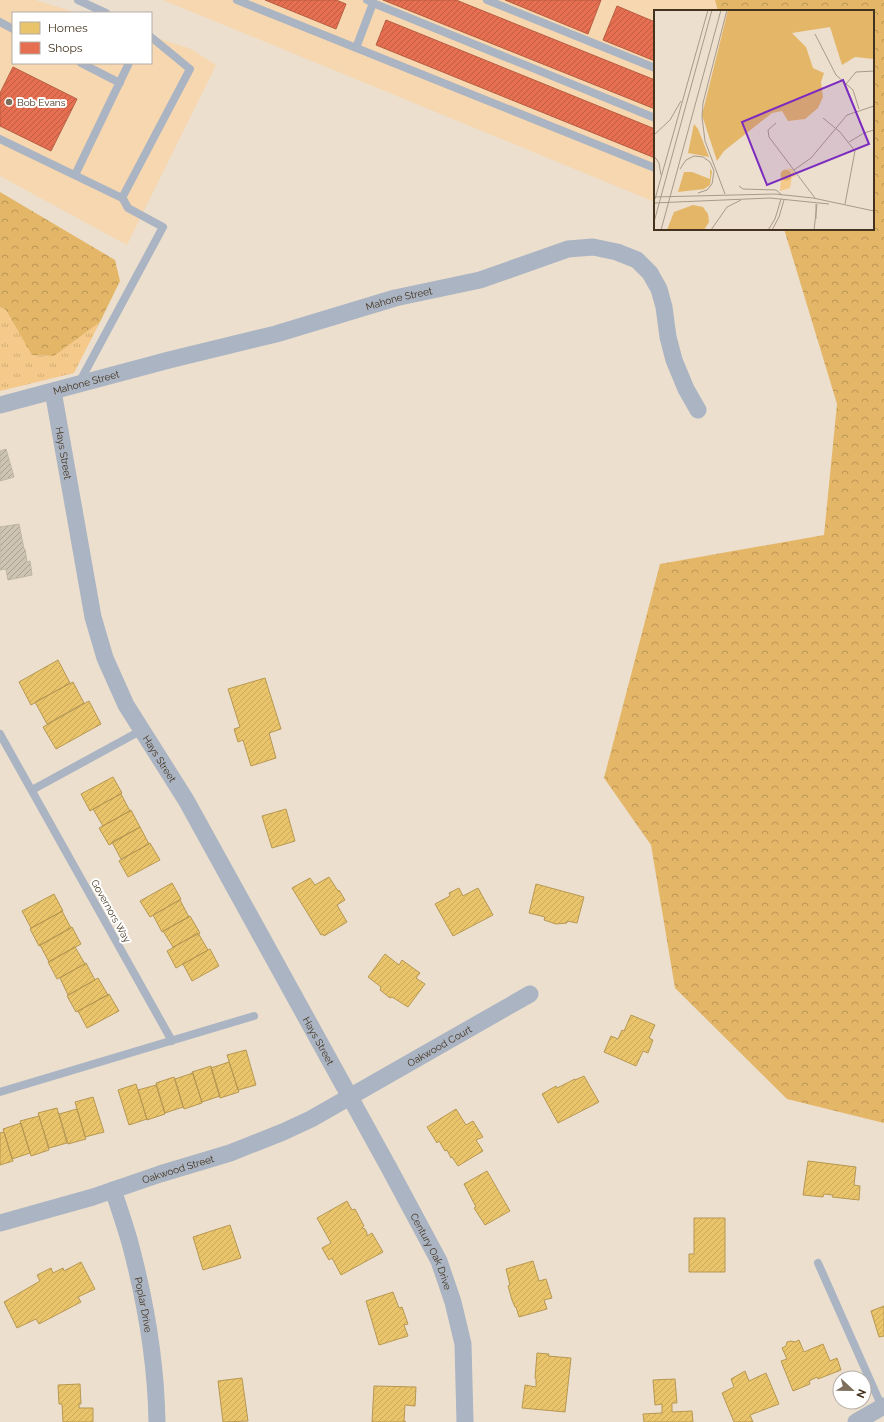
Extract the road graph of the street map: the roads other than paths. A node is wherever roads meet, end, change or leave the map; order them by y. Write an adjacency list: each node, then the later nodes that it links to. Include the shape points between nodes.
1 (78, 0): 5 (lane)
2 (237, 0): 9 (lane)
3 (487, 0): 12 (lane)
4 (370, 1): 9 (lane); 14 (lane)
5 (104, 12)
6 (0, 22): 7 (lane)
7 (12, 28)
8 (152, 38): 18 (lane, via 190,69)
9 (356, 48): 16 (lane)
10 (83, 64): 13 (lane)
11 (129, 64): 13 (lane)
12 (654, 68)
13 (120, 83): 17 (lane)
14 (654, 118)
15 (0, 139): 17 (lane)
16 (654, 168)
17 (75, 175): 18 (lane)
18 (122, 197): 19 (lane, via 128,208 163,227)
19 (79, 384): 20 (street, Mahone Street); 22 (street, Mahone Street, via 276,334 395,298 480,280 568,249 593,247 617,252 637,260 650,273 659,289 664,307 674,360)
20 (53, 391): 21 (street, Mahone Street); 23 (street, Hays Street, via 93,617 105,658 126,705)
21 (0, 405)
22 (698, 410)
23 (142, 730): 25 (lane); 30 (street, Hays Street, via 186,800)
24 (0, 734): 25 (lane, Governors Way)
25 (32, 790): 28 (lane, Governors Way)
26 (530, 994): 30 (street, Oakwood Court)
27 (254, 1016): 28 (lane)
28 (172, 1040): 29 (lane)
29 (0, 1092)
30 (349, 1096): 31 (street, Oakwood Street, via 283,1132 230,1153); 36 (street, Century Oak Drive, via 439,1261 453,1302 462,1344)
31 (113, 1190): 32 (street, Oakwood Street); 35 (street, Poplar Drive, via 130,1243 145,1311 153,1363)
32 (0, 1223)
33 (818, 1263): 34 (lane)
34 (883, 1406): 37 (street)
35 (157, 1422)
36 (465, 1422)
37 (856, 1422)

